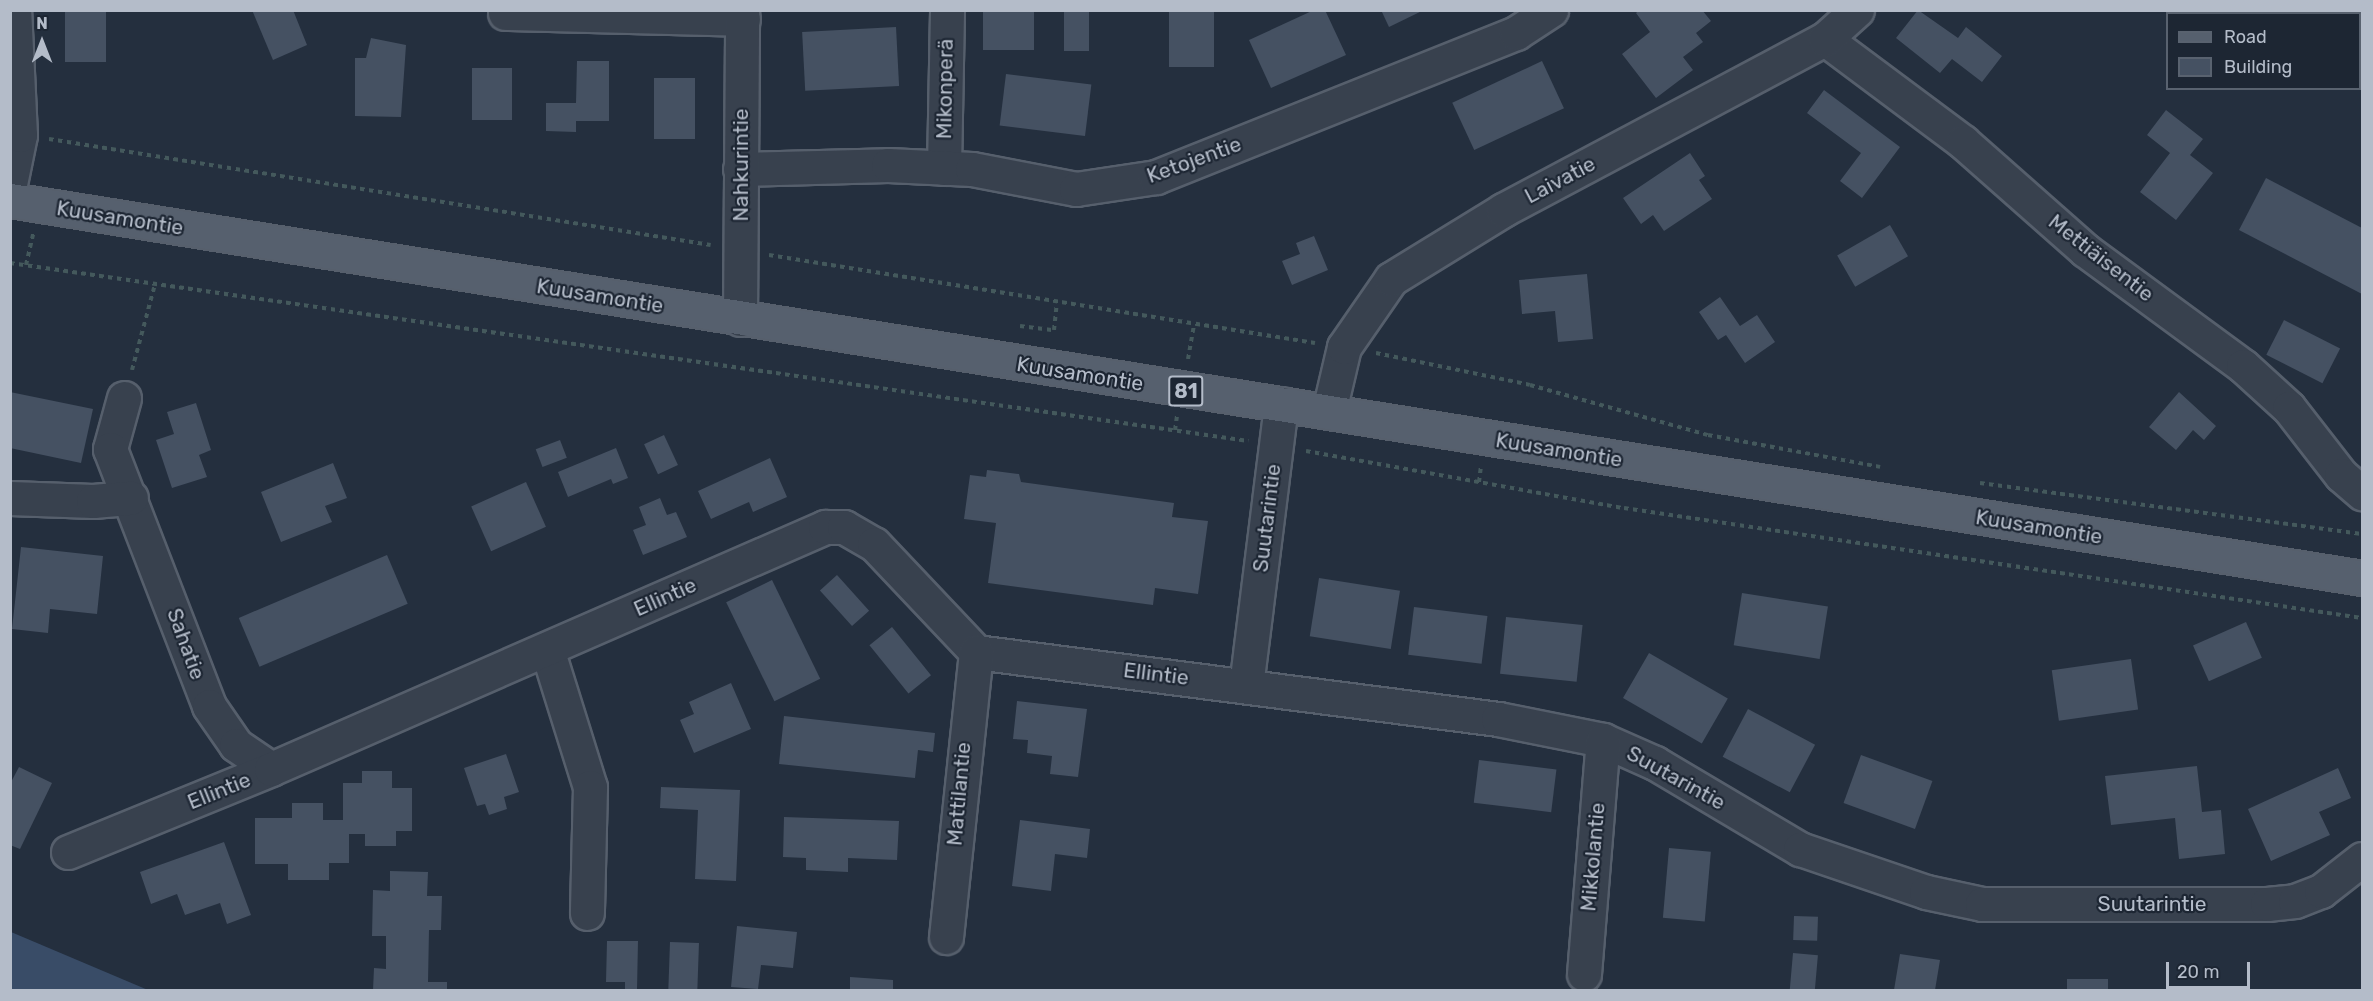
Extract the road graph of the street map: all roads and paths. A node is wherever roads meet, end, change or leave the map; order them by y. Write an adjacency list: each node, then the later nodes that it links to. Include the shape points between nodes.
1 (14, 10): 8 (street)
2 (947, 10): 9 (street, Mikonperä)
3 (1551, 10): 9 (street, Ketojentie, via 1516,33 1156,177 1076,189 972,169)
4 (1857, 10): 7 (street, Laivatie)
5 (506, 13): 6 (street)
6 (742, 15): 10 (street, Nahkurintie)
7 (1825, 39): 19 (street, Laivatie, via 1503,210 1391,279); 28 (street, Mettiäisentie, via 1964,142 2085,250 2243,366 2289,408 2340,475)
8 (20, 135): 11 (street); 13 (path)
9 (944, 168): 10 (street, Ketojentie, via 888,165)
10 (740, 169): 13 (street, Nahkurintie)
11 (10, 184)
12 (10, 200): 17 (main road, Kuusamontie / 81)
13 (741, 250): 16 (path); 17 (street, Nahkurintie)
14 (10, 263): 15 (path)
15 (155, 284): 20 (path); 23 (path)
16 (1057, 303): 18 (path, via 1054,330); 19 (path)
17 (740, 319): 21 (main road, Kuusamontie / 81)
18 (1020, 326)
19 (1344, 347): 22 (street, Laivatie); 25 (path, via 1530,385 1708,435)
20 (124, 398): 30 (street, Sahatie, via 110,449)
21 (1281, 404): 22 (main road, Kuusamontie / 81); 23 (street, Suutarintie)
22 (1329, 411): 32 (main road, Kuusamontie / 81)
23 (1276, 445): 26 (path); 36 (street, Suutarintie)
24 (1481, 462): 26 (path)
25 (1887, 468)
26 (1479, 482): 33 (path, via 1671,515)
27 (1978, 483): 31 (path)
28 (2362, 493)
29 (10, 498): 30 (street)
30 (131, 498): 38 (street, Sahatie, via 209,706 236,745)
31 (2362, 534)
32 (2362, 578)
33 (2362, 618)
34 (547, 649): 35 (street, Ellintie, via 825,526 844,527 874,544); 38 (street, Ellintie); 41 (street, via 590,787)
35 (976, 652): 36 (street, Ellintie); 42 (street, Mattilantie)
36 (1246, 686): 37 (street, Suutarintie, via 1498,718)
37 (1603, 740): 40 (street, Suutarintie, via 1655,763 1800,849 1926,892 1983,904 2295,901 2321,891); 43 (street, Mikkolantie)
38 (271, 770): 39 (street, Ellintie)
39 (68, 852)
40 (2362, 858)
41 (587, 913)
42 (946, 937)
43 (1584, 974)

